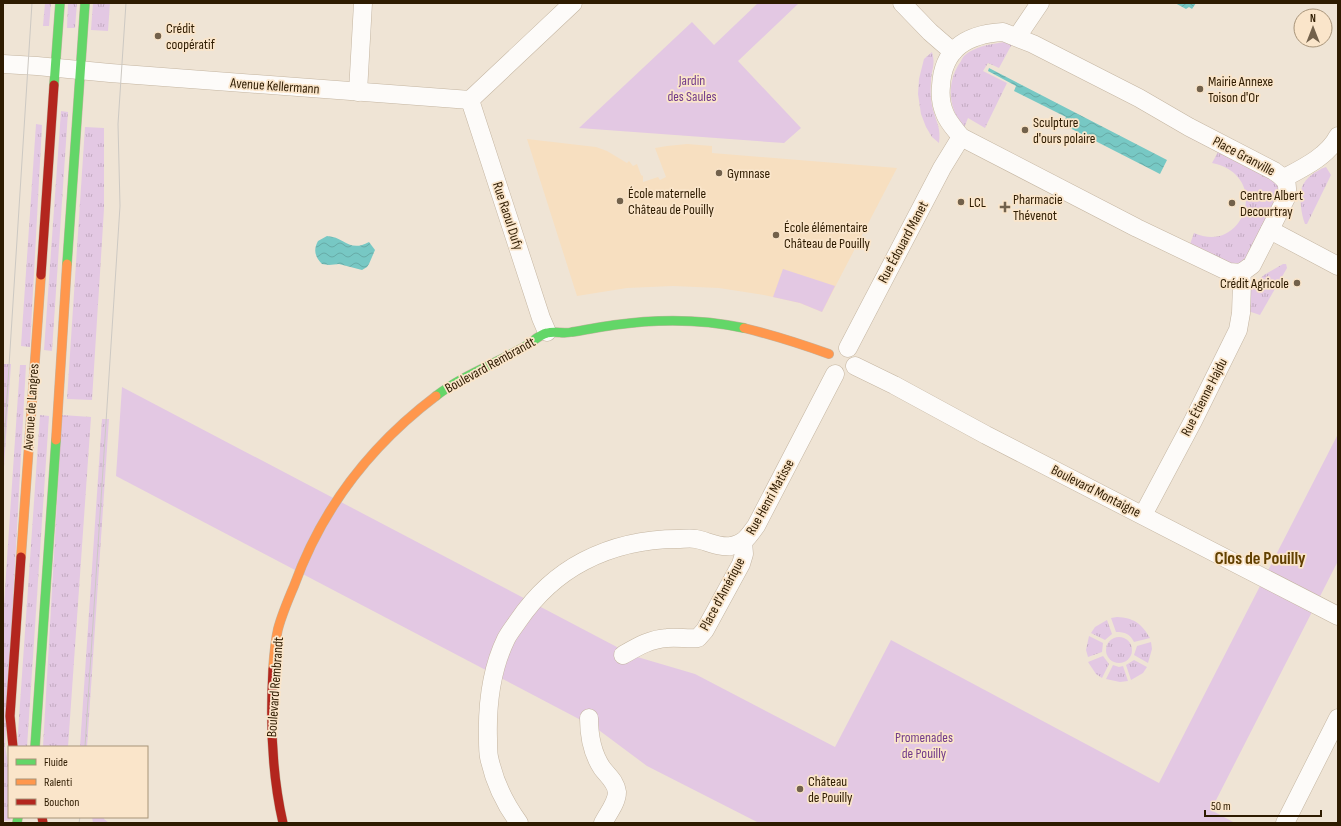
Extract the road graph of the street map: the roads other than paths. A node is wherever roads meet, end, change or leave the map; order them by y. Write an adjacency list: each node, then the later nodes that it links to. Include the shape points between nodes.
1 (60, 3): 10 (main road, Avenue de Langres)
2 (85, 3): 11 (main road, Avenue de Langres)
3 (363, 3): 12 (street)
4 (573, 3): 13 (street)
5 (902, 3): 8 (street)
6 (1040, 3): 7 (street)
7 (1017, 37): 8 (street, Place Granville, via 1004,32 976,36); 16 (street, Place Granville, via 1139,98)
8 (953, 52): 15 (street, Place Granville, via 945,62 941,75 940,97 945,114)
9 (3, 64): 10 (street)
10 (55, 68): 11 (street); 31 (main road, Avenue de Langres, via 10,716)
11 (80, 70): 12 (street, Avenue Kellermann); 32 (main road, Avenue de Langres)
12 (358, 92): 13 (street, Avenue Kellermann)
13 (470, 100): 20 (street, Rue Raoul Dufy)
14 (1338, 136): 16 (street, via 1317,158)
15 (960, 137): 19 (street, Place Granville, via 1137,228 1229,272); 21 (street, Rue Édouard Manet)
16 (1284, 178): 17 (street, Place Granville, via 1288,187 1286,198)
17 (1270, 230): 18 (street); 19 (street, Place Granville, via 1252,265)
18 (1338, 266)
19 (1241, 273): 25 (street, Rue Étienne Hajdu, via 1241,313 1238,330)
20 (547, 332): 22 (main road, Boulevard Rembrandt, via 563,333 641,321 717,323 753,329); 33 (main road, Boulevard Rembrandt, via 524,348 466,376 434,396 382,443 348,482 314,535 278,630 273,677 271,749 274,782)
21 (848, 348): 22 (street, via 837,347); 23 (street, via 855,356)
22 (829, 354): 24 (street, via 828,367)
23 (855, 366): 24 (street, via 844,375); 25 (street, Boulevard Montaigne)
24 (835, 374): 26 (street, Rue Henri Matisse, via 756,526)
25 (1143, 515): 27 (street, Boulevard Montaigne)
26 (743, 542): 28 (street, Place d'Amérique, via 744,554 741,564 705,630 698,638 665,638 640,645); 34 (street, Rue Henri Matisse, via 730,546 695,539 664,539 608,549 556,578 530,604 506,638 496,664 489,698 489,757 509,809)
27 (1338, 616)
28 (623, 655)
29 (589, 718): 35 (street, via 592,747 617,791 616,800)
30 (1338, 718): 36 (street)
31 (13, 746)
32 (35, 746)
33 (283, 823)
34 (519, 823)
35 (603, 823)
36 (1285, 823)

